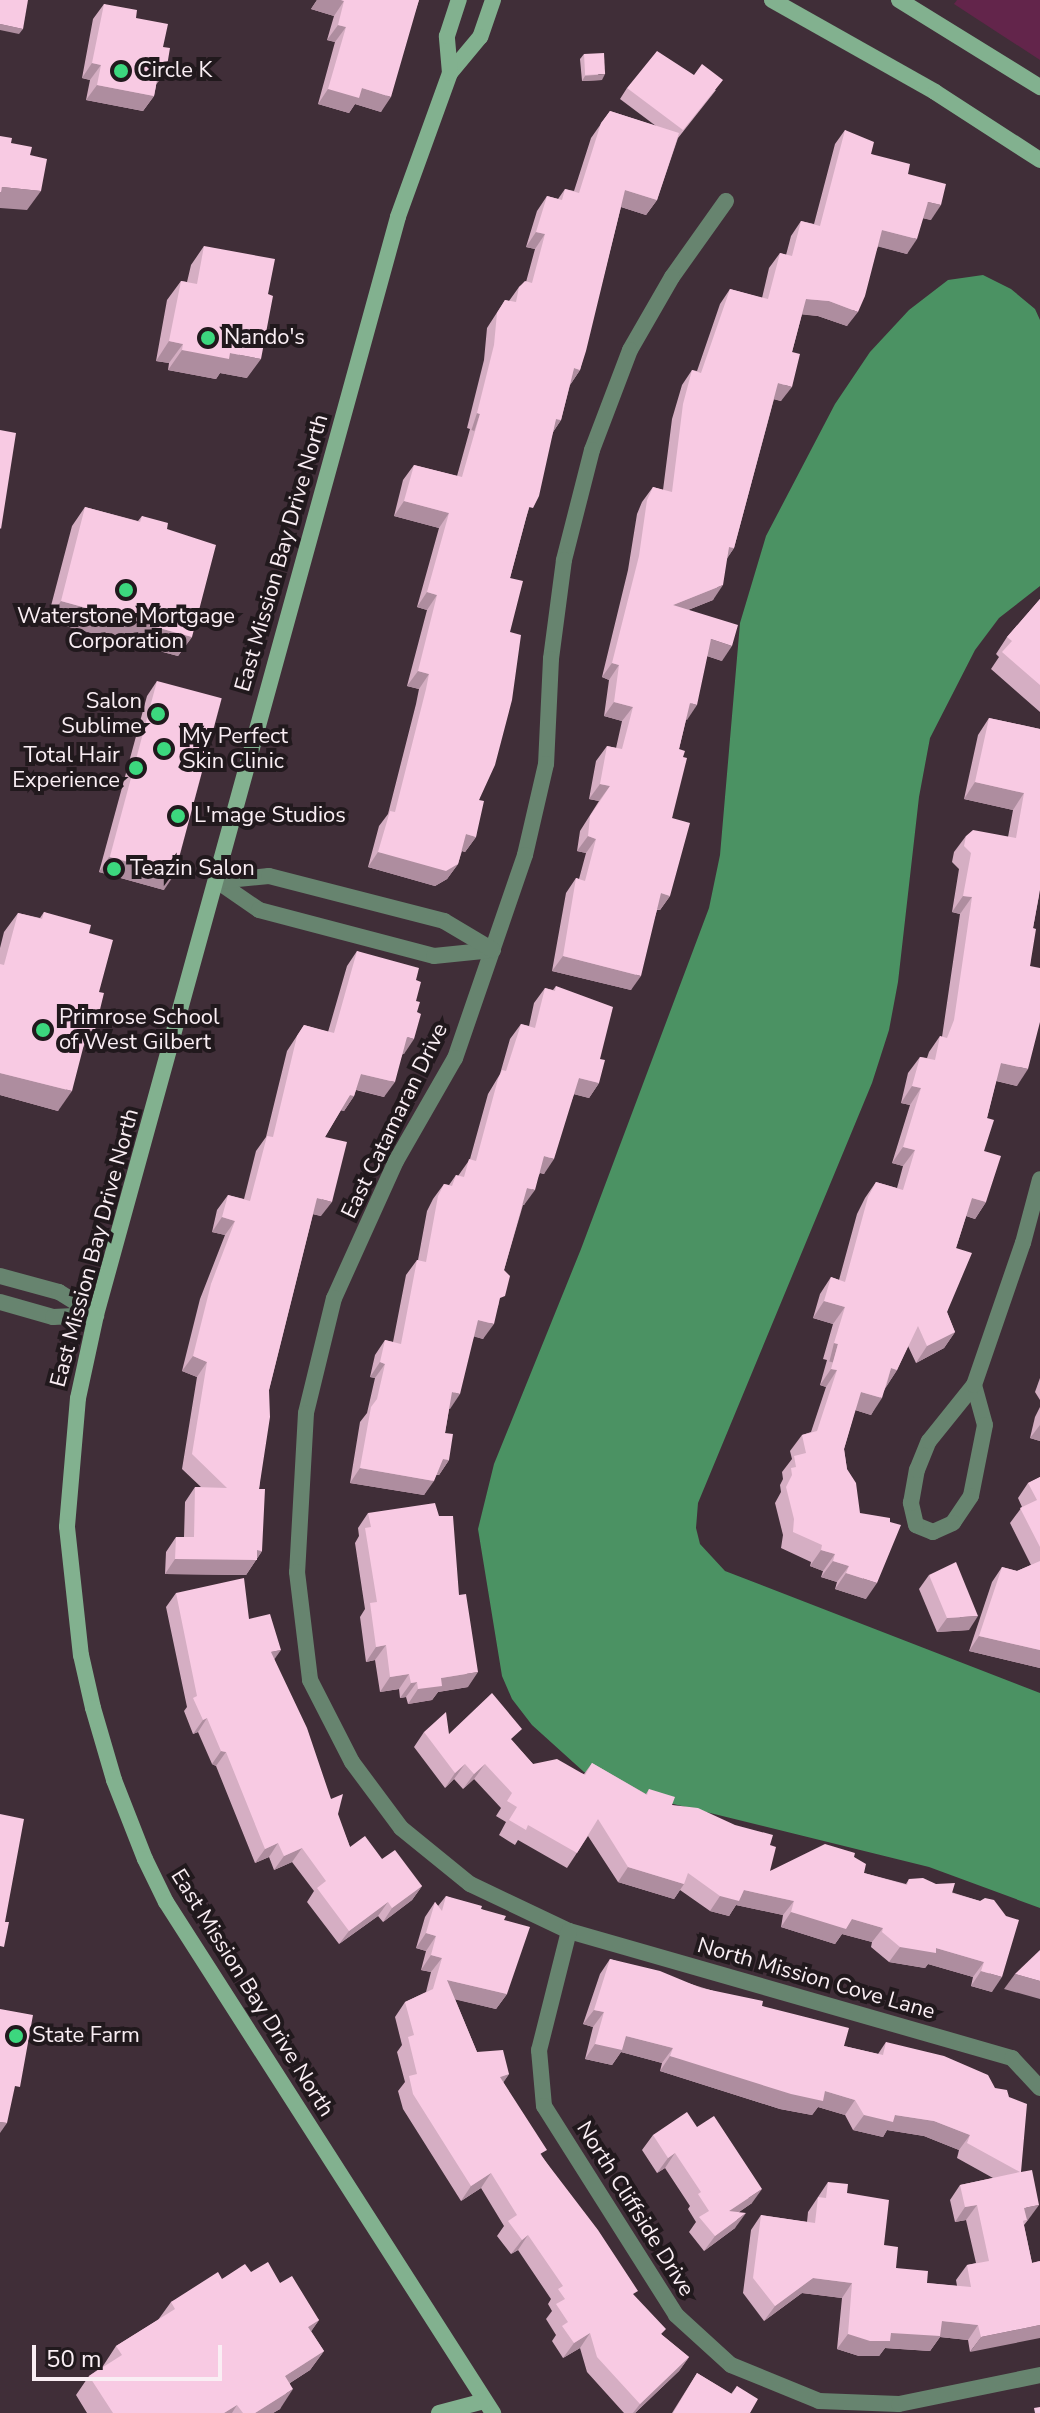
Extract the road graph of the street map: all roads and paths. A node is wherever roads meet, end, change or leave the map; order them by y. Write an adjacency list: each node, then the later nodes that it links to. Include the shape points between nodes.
1 (459, 0): 5 (street, East Mission Bay Drive North, via 447,36)
2 (493, 0): 5 (street, East Mission Bay Drive North, via 480,37)
3 (772, 0): 7 (street, via 935,92)
4 (899, 0): 6 (street)
5 (450, 73): 9 (street, East Mission Bay Drive North, via 398,217)
6 (1040, 87)
7 (1040, 160)
8 (726, 201): 10 (street, East Catamaran Drive, via 672,277 630,350 592,450 564,560 551,659 546,764 525,855)
9 (217, 881): 10 (street, via 269,876 444,921); 10 (street, via 259,910 434,956); 14 (street, East Mission Bay Drive North)
10 (493, 950): 16 (street, East Catamaran Drive, via 455,1058 396,1161 334,1298 306,1413 297,1572 310,1680 352,1762 401,1828 470,1884)
11 (1040, 1179): 15 (street)
12 (0, 1276): 14 (street, via 59,1292)
13 (0, 1302): 14 (street, via 53,1317)
14 (96, 1315): 19 (street, East Mission Bay Drive North, via 78,1398 67,1527 81,1655 114,1780 166,1902)
15 (974, 1385): 15 (street, via 929,1441 917,1470 911,1503 916,1525 933,1532 953,1523 971,1496 985,1425)
16 (569, 1931): 17 (street, North Mission Cove Lane, via 1012,2058); 18 (street, North Cliffside Drive, via 539,2050 544,2106 676,2315 731,2365 819,2401 899,2404)
17 (1040, 2088)
18 (1040, 2375)
19 (484, 2409): 20 (street)
20 (439, 2413)

